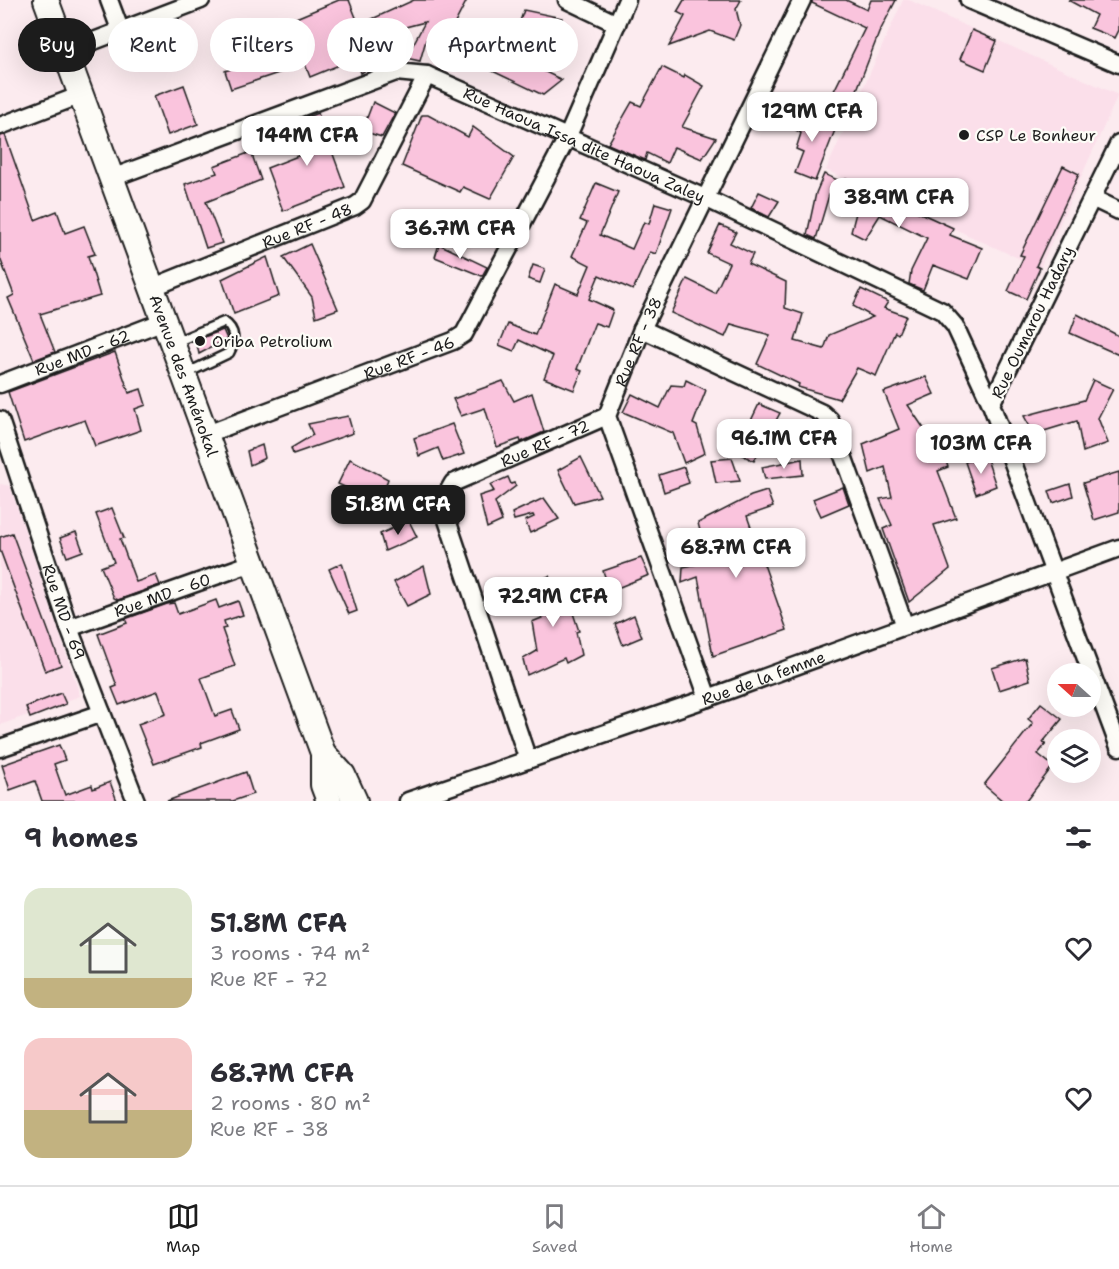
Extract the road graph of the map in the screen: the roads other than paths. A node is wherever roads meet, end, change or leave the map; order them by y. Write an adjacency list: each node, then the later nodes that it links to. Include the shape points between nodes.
1 (46, 0): 8 (main road, Avenue des Aménokal)
2 (109, 0): 9 (street)
3 (201, 0): 10 (street)
4 (567, 0): 11 (street)
5 (627, 0): 11 (street, Rue RF - 46)
6 (802, 0): 20 (street, Rue RF - 38)
7 (969, 0): 12 (street)
8 (53, 18)
9 (116, 18)
10 (156, 18)
11 (617, 24): 17 (street, Rue RF - 46)
12 (1119, 64)
13 (72, 72): 15 (main road, Avenue des Aménokal)
14 (427, 75): 17 (street, Rue Haoua Issa dite Haoua Zaley); 19 (street, Rue Haoua Issa dite Haoua Zaley, via 396,72); 23 (street, Rue RF - 48, via 362,201)
15 (81, 95): 16 (street); 23 (main road, Avenue des Aménokal)
16 (0, 126)
17 (567, 138): 20 (street, Rue Haoua Issa dite Haoua Zaley); 32 (street, Rue RF - 46, via 464,334)
18 (1119, 143): 21 (street, Rue Oumarou Hadary)
19 (117, 176)
20 (705, 198): 25 (street, Rue RF - 38); 29 (street, Rue Haoua Issa dite Haoua Zaley, via 942,311 955,326)
21 (1094, 199): 22 (street); 29 (street, Rue Oumarou Hadary)
22 (1119, 211)
23 (151, 288): 24 (main road, Avenue des Aménokal)
24 (164, 321): 26 (main road, Avenue des Aménokal); 28 (street, Rue MD - 62)
25 (642, 329): 30 (street, Rue RF - 38); 36 (street, via 830,420)
26 (173, 343): 27 (main road, Avenue des Aménokal); 27 (lane, via 224,322 231,329 234,342 229,353)
27 (184, 375): 32 (main road, Avenue des Aménokal)
28 (0, 384)
29 (991, 404): 35 (street, Rue Oumarou Hadary)
30 (607, 416): 38 (street); 43 (street, Rue RF - 72, via 453,483 445,497 444,511)
31 (0, 420): 37 (street, Rue MD - 69)
32 (207, 434): 34 (main road, Avenue des Aménokal)
33 (1119, 548): 35 (street, Rue de la femme)
34 (255, 562): 37 (street, Rue MD - 60); 42 (main road, Avenue des Aménokal)
35 (1056, 571): 36 (street, Rue de la femme); 40 (street, Rue Oumarou Hadary)
36 (905, 626): 38 (street, Rue de la femme)
37 (69, 628): 39 (street, Rue MD - 69)
38 (708, 698): 43 (street, Rue de la femme)
39 (102, 712): 41 (street); 44 (street, Rue MD - 69)
40 (1119, 747)
41 (0, 748)
42 (323, 753): 45 (main road, Avenue des Aménokal, via 323,785); 46 (main road, Avenue des Aménokal, via 343,775)
43 (528, 760): 47 (street, Rue de la femme)
44 (136, 801)
45 (329, 801)
46 (355, 801)
47 (408, 801)

